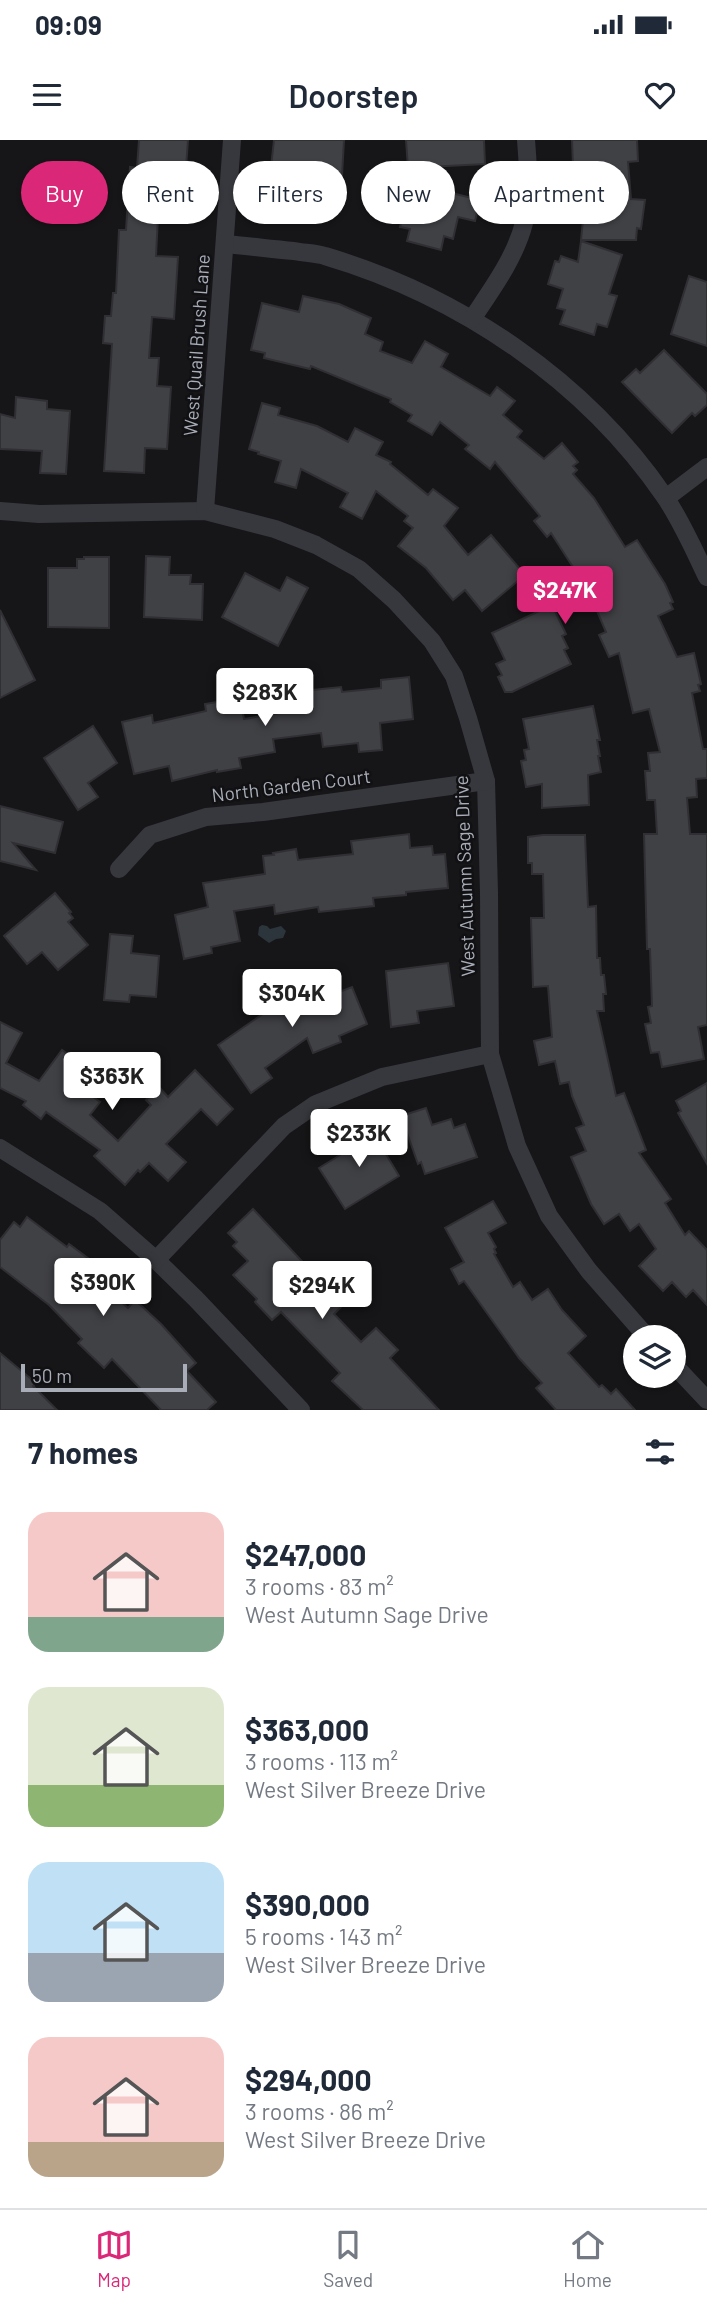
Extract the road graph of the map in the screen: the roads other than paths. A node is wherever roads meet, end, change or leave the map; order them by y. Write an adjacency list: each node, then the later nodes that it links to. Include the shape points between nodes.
1 (232, 140): 3 (street, West Quail Brush Lane)
2 (526, 140): 4 (street, via 525,221 515,249)
3 (225, 244): 4 (street, via 323,255 395,281); 8 (street, West Quail Brush Lane)
4 (472, 320): 6 (street, via 516,347 576,394 629,449)
5 (707, 467): 6 (street)
6 (666, 498): 9 (street)
7 (0, 511): 8 (street, West Autumn Sage Drive)
8 (205, 511): 10 (street, West Autumn Sage Drive, via 316,545 359,569 394,600 432,641 453,676)
9 (707, 577)
10 (486, 781): 11 (street, North Garden Court, via 206,817 150,835); 12 (street, West Autumn Sage Drive)
11 (119, 869)
12 (490, 1054): 14 (street, via 382,1077 316,1104 275,1134); 15 (street, West Autumn Sage Drive, via 517,1146 549,1216)
13 (0, 1148): 14 (street, via 100,1211)
14 (156, 1260): 18 (street)
15 (636, 1325)
16 (686, 1378): 17 (street)
17 (707, 1400)
18 (301, 1410)

